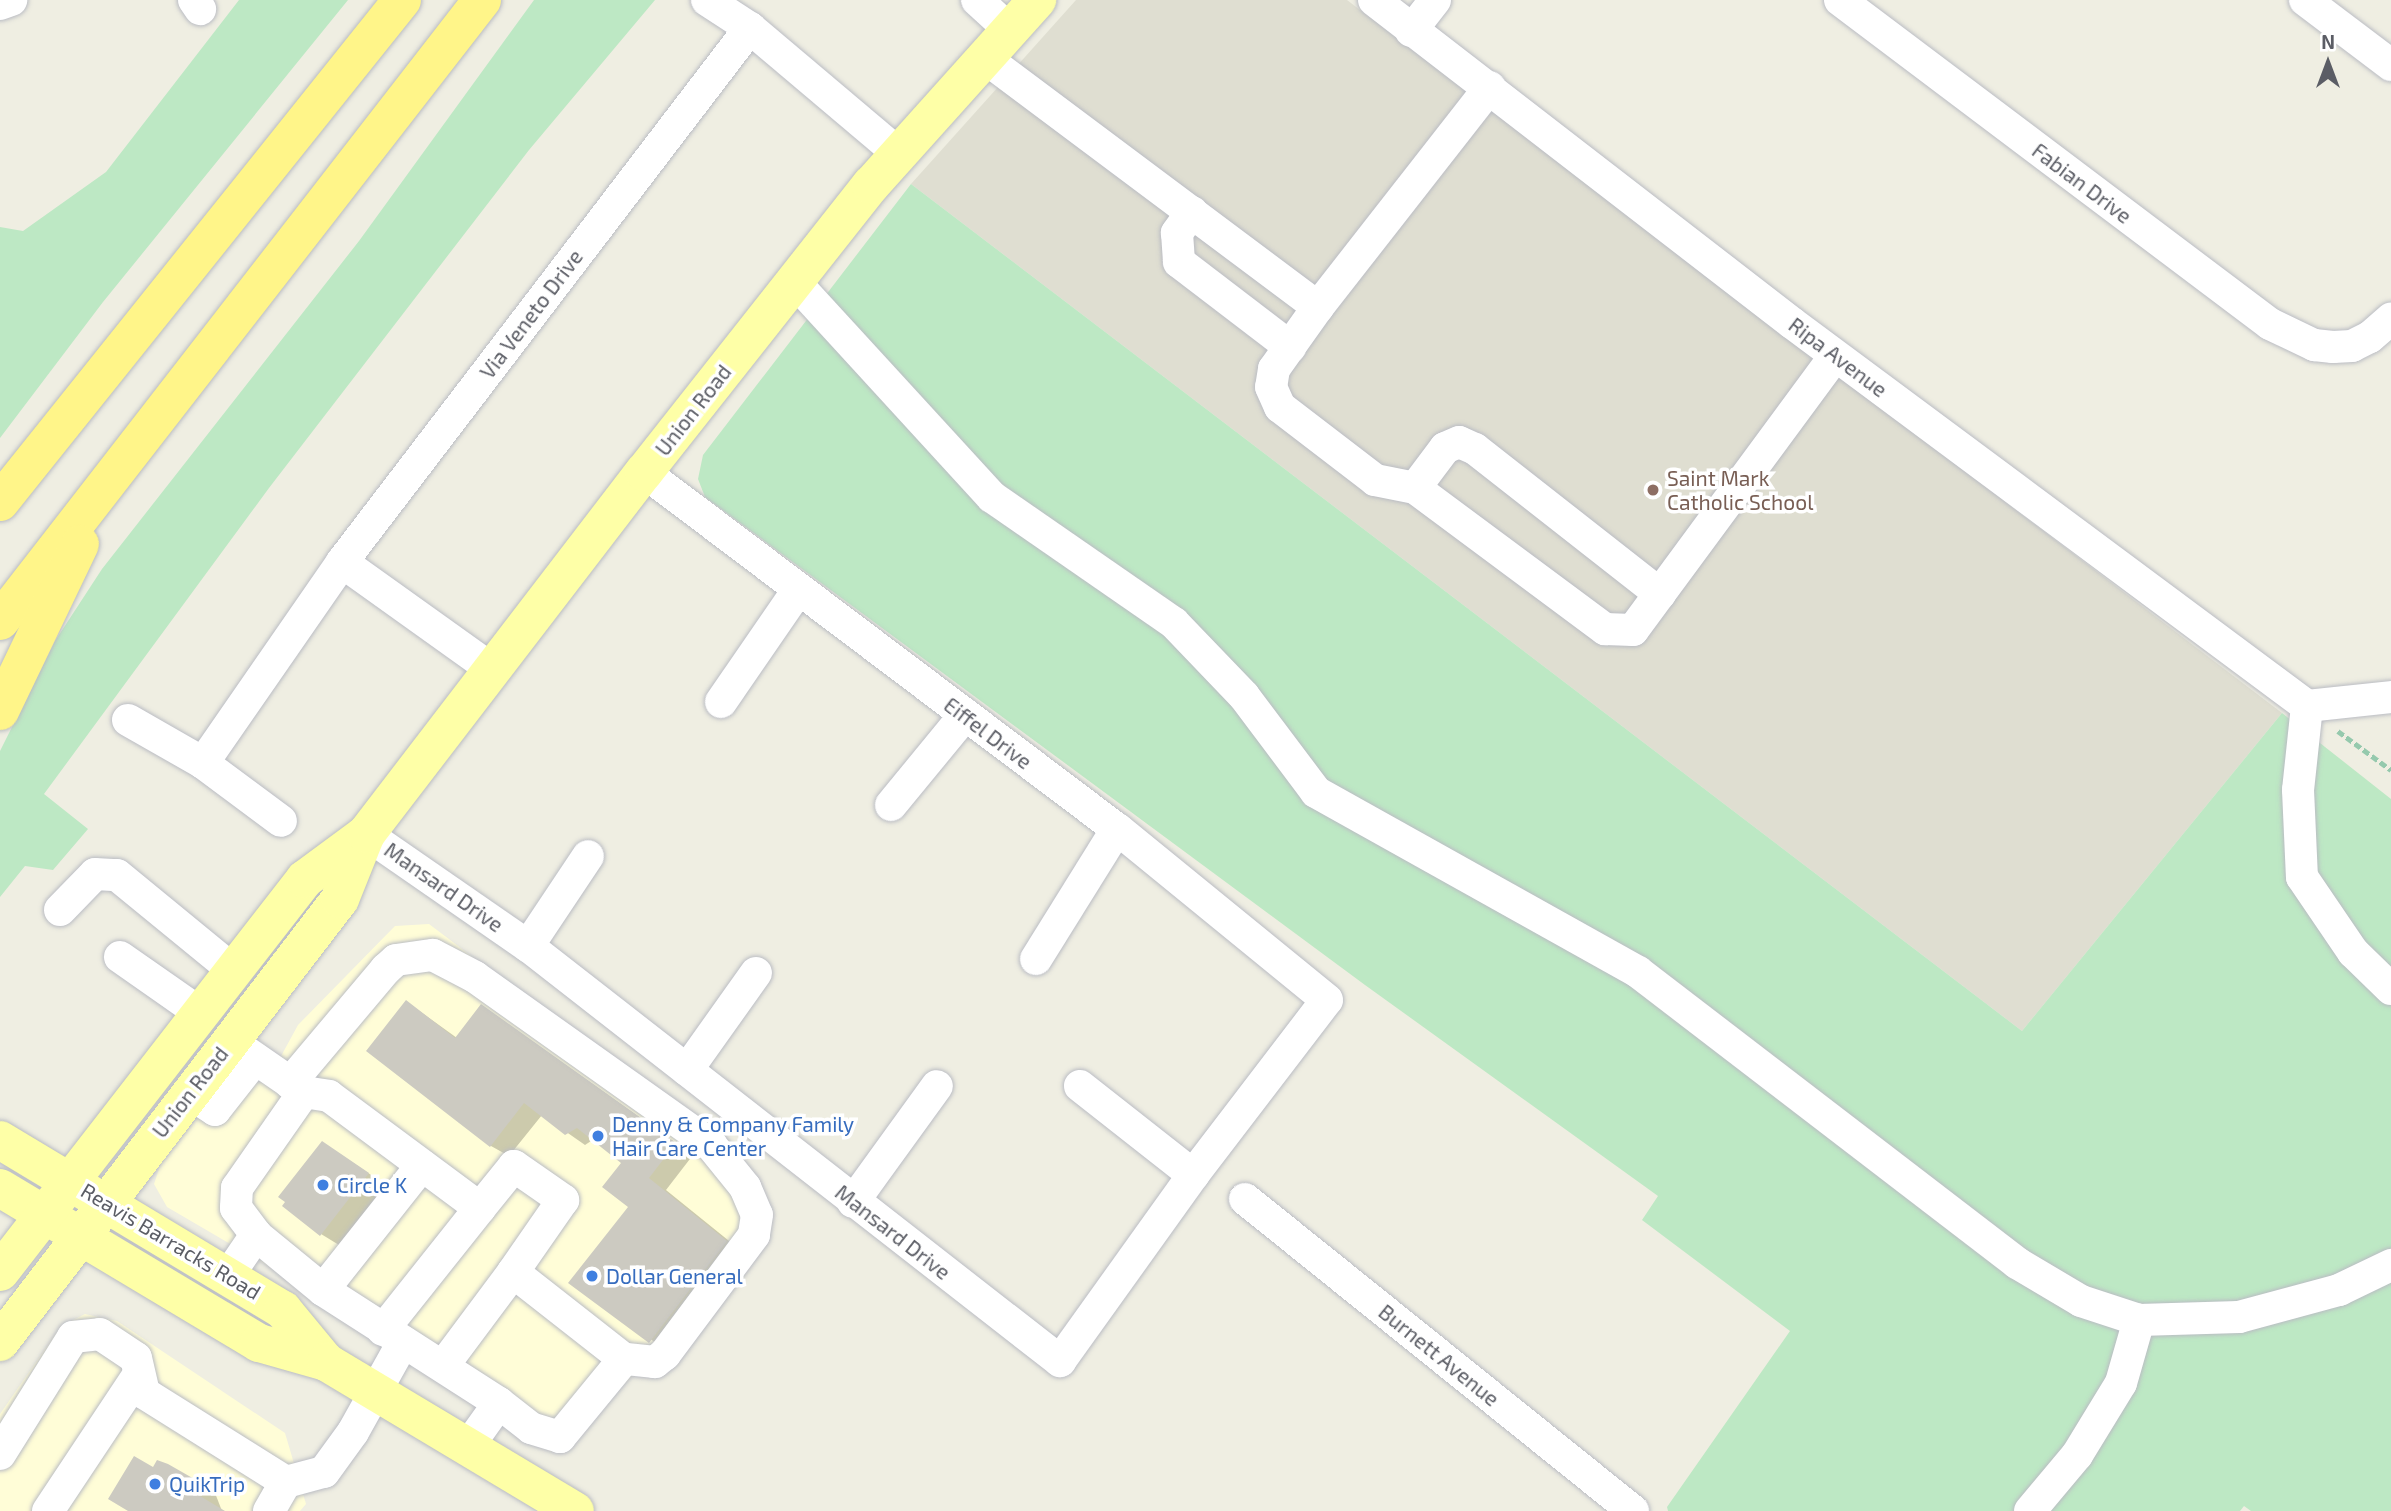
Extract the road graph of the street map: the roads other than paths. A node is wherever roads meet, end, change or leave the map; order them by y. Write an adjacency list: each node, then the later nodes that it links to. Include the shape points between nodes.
1 (11, 0): 11 (street)
2 (402, 0): 25 (highway, via 268,171)
3 (482, 0): 28 (highway)
4 (707, 0): 12 (street)
5 (976, 0): 13 (street)
6 (1037, 0): 13 (main road, Union Road)
7 (1374, 0): 14 (street, Ripa Avenue)
8 (1435, 0): 14 (street)
9 (1840, 0): 22 (street, Fabian Drive, via 2270,324 2315,345 2333,347 2352,346)
10 (2305, 0): 16 (street)
11 (0, 4)
12 (750, 28): 18 (street); 31 (street, Via Veneto Drive)
13 (1010, 30): 15 (main road, Union Road)
14 (1411, 32): 17 (street, Ripa Avenue)
15 (985, 58): 18 (main road, Union Road); 19 (street)
16 (2391, 65)
17 (1490, 87): 21 (street); 24 (street, Ripa Avenue)
18 (899, 154): 20 (main road, Union Road)
19 (1192, 212): 21 (street); 23 (street, via 1177,233 1179,262)
20 (794, 281): 27 (main road, Union Road); 79 (street, via 992,497 1174,623 1244,696 1316,792 1638,972 2017,1264 2081,1301)
21 (1318, 307): 23 (street)
22 (2391, 319)
23 (1290, 347): 29 (street, via 1275,369 1271,387 1280,407 1375,481)
24 (1835, 356): 33 (street); 38 (street, Ripa Avenue)
25 (96, 377): 26 (highway, via 43,410); 30 (highway)
26 (0, 459)
27 (644, 472): 32 (street, Eiffel Drive); 35 (main road, Union Road)
28 (113, 476): 34 (highway); 39 (highway)
29 (1415, 488): 33 (street, via 1605,629 1633,631); 33 (street, via 1445,448 1459,442 1467,445)
30 (0, 502)
31 (342, 562): 35 (street); 42 (street, Via Veneto Drive)
32 (797, 590): 37 (street); 40 (street, Eiffel Drive)
33 (1660, 594)
34 (0, 621)
35 (492, 670): 46 (main road, Union Road)
36 (2391, 697): 38 (street)
37 (721, 702)
38 (2307, 706): 54 (street, via 2298,790 2302,877 2353,952)
39 (0, 711)
40 (965, 715): 43 (street); 45 (street, Eiffel Drive)
41 (128, 720): 42 (street)
42 (203, 763): 44 (street)
43 (891, 805)
44 (281, 821)
45 (1117, 829): 51 (street); 55 (street, Eiffel Drive)
46 (366, 834): 49 (street, Mansard Drive); 52 (main road, Union Road, via 305,879); 57 (main road, Union Road, via 340,899)
47 (588, 856): 49 (street)
48 (61, 910): 52 (street, via 95,874 117,875)
49 (528, 946): 58 (street, Mansard Drive)
50 (120, 957): 56 (street)
51 (1035, 959)
52 (233, 970): 56 (main road, Union Road)
53 (756, 973): 58 (street)
54 (2391, 989)
55 (1327, 1000): 64 (street, Mansard Drive)
56 (200, 1013): 65 (main road, Union Road)
57 (243, 1050): 61 (street); 68 (main road, Union Road, via 189,1093)
58 (687, 1070): 69 (street, Mansard Drive)
59 (937, 1086): 69 (street)
60 (1080, 1086): 64 (street)
61 (297, 1087): 63 (street, via 329,1096); 72 (street, via 237,1188 236,1208); 82 (street, via 396,960 433,955 475,977 710,1145 745,1187 757,1215 754,1235 665,1354 655,1362)
62 (0, 1140): 65 (main road, Reavis Barracks Road)
63 (422, 1165): 70 (street); 78 (street)
64 (1193, 1175): 69 (street, Mansard Drive, via 1060,1361)
65 (70, 1180): 68 (main road, Reavis Barracks Road); 71 (main road, Union Road)
66 (0, 1188): 71 (main road, Reavis Barracks Road)
67 (1245, 1199): 94 (street, Burnett Avenue)
68 (106, 1202): 73 (main road, Union Road); 77 (main road, Reavis Barracks Road)
69 (853, 1202)
70 (480, 1208): 76 (street, via 514,1166 563,1200); 80 (street)
71 (43, 1214): 73 (main road, Reavis Barracks Road); 75 (main road, Union Road)
72 (256, 1234): 77 (street); 78 (street)
73 (80, 1235): 81 (main road, Union Road); 83 (main road, Reavis Barracks Road, via 259,1343)
74 (2391, 1265): 79 (street, via 2339,1290 2239,1317)
75 (0, 1272)
76 (513, 1272): 82 (street); 84 (street)
77 (228, 1276): 83 (main road, Reavis Barracks Road, via 283,1310)
78 (323, 1290): 80 (street)
79 (2138, 1320): 95 (street, via 2121,1383 2077,1455)
80 (393, 1336): 84 (street); 86 (street)
81 (0, 1342)
82 (624, 1359): 87 (street, via 560,1437 531,1428)
83 (326, 1362): 86 (main road, Reavis Barracks Road)
84 (443, 1366): 87 (street)
85 (139, 1374): 89 (street, via 136,1358 100,1334 73,1337); 90 (street, via 144,1393); 91 (street)
86 (376, 1391): 88 (main road, Reavis Barracks Road); 90 (street, via 324,1472)
87 (499, 1403): 88 (street)
88 (470, 1445): 93 (main road, Reavis Barracks Road)
89 (0, 1454)
90 (286, 1482): 92 (street)
91 (58, 1508)
92 (269, 1511)
93 (575, 1511)
94 (1633, 1511)
95 (2030, 1511)

